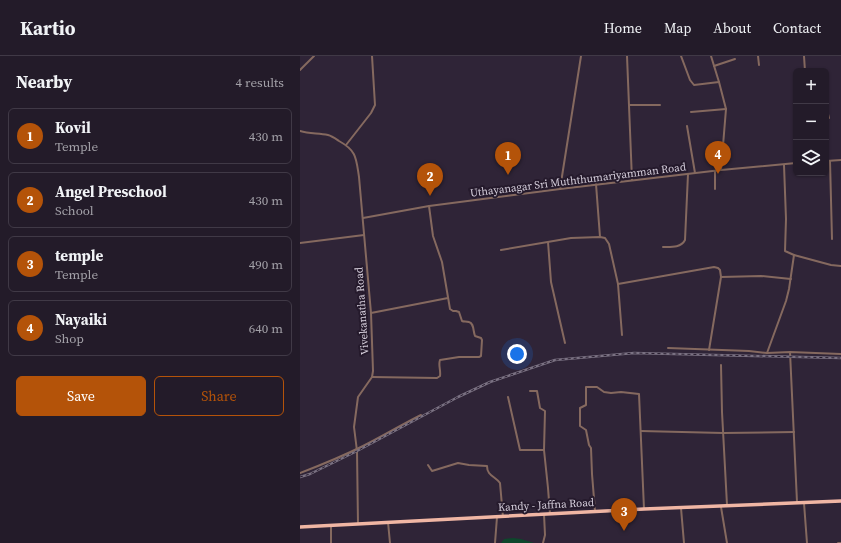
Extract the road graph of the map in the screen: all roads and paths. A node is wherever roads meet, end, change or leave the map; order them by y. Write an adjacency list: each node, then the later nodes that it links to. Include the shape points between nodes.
1 (314, 56): 13 (street)
2 (372, 56): 21 (street, via 375,105)
3 (581, 56): 32 (street)
4 (627, 56): 15 (street)
5 (681, 56): 14 (street, via 694,84)
6 (711, 56): 11 (street)
7 (758, 56): 10 (street)
8 (804, 56): 12 (street)
9 (735, 59): 11 (street)
10 (759, 65)
11 (714, 66): 14 (street)
12 (805, 68)
13 (300, 70)
14 (719, 82): 17 (street)
15 (629, 105): 16 (street); 30 (street)
16 (660, 105)
17 (726, 109): 18 (street); 26 (street)
18 (691, 112)
19 (687, 126): 28 (street)
20 (300, 131): 21 (street, Vivekanatha Road, via 330,135)
21 (346, 145): 35 (street, Vivekanatha Road, via 356,159)
22 (830, 160): 23 (street); 38 (street)
23 (841, 160)
24 (784, 164): 25 (street, Uthayanagar Sri Muththumariyamman Road); 26 (street, Uthayanagar Sri Muththumariyamman Road); 43 (street, via 785,251)
25 (793, 164)
26 (721, 170): 27 (street, Uthayanagar Sri Muththumariyamman Road)
27 (715, 171): 28 (street, Uthayanagar Sri Muththumariyamman Road); 33 (street)
28 (695, 173): 29 (street, Uthayanagar Sri Muththumariyamman Road)
29 (688, 174): 30 (street, Uthayanagar Sri Muththumariyamman Road); 41 (street, via 685,240 679,246)
30 (632, 180): 31 (street, Uthayanagar Sri Muththumariyamman Road)
31 (596, 184): 32 (street, Uthayanagar Sri Muththumariyamman Road); 37 (street)
32 (560, 189): 34 (street, Uthayanagar Sri Muththumariyamman Road)
33 (715, 189)
34 (429, 206): 35 (street, Uthayanagar Sri Muththumariyamman Road); 48 (street, via 433,236 442,262)
35 (363, 218): 36 (street, Vivekanatha Road)
36 (364, 235): 40 (street); 49 (street, Vivekanatha Road)
37 (600, 237): 39 (street); 47 (street, via 605,238 609,244)
38 (832, 239)
39 (548, 242): 42 (street); 51 (street, via 551,282)
40 (300, 243)
41 (663, 247)
42 (501, 250)
43 (794, 255): 44 (street); 46 (street)
44 (841, 266)
45 (721, 277): 46 (street, via 761,276); 47 (street, via 720,270 714,267); 53 (street)
46 (791, 279): 55 (street)
47 (618, 284): 50 (street)
48 (448, 298): 49 (street); 58 (street, via 450,309 459,312 462,321 470,322 475,336 481,338 481,356 443,358 438,363 441,371 437,378)
49 (371, 313): 58 (street, Vivekanatha Road)
50 (622, 335)
51 (565, 343)
52 (668, 348): 53 (street)
53 (710, 350): 55 (street)
54 (790, 352): 55 (street); 56 (street); 63 (street)
55 (767, 353)
56 (841, 354)
57 (721, 365): 64 (street)
58 (372, 377): 65 (street, via 358,397 354,427)
59 (530, 391): 66 (street, via 537,391 540,408 545,411)
60 (508, 397): 66 (street, via 520,450)
61 (421, 416): 65 (street)
62 (641, 431): 64 (street); 75 (street); 76 (street, via 639,394 611,393 597,387 586,387 586,405 580,408 580,426 586,430 591,448)
63 (794, 432): 64 (street); 70 (street)
64 (723, 433): 72 (street)
65 (357, 448): 68 (street); 82 (street)
66 (544, 450): 78 (street)
67 (428, 464): 79 (street, via 432,471 458,463 487,466 489,474 500,483)
68 (300, 473)
69 (841, 500): 71 (highway, Kandy - Jaffna Road)
70 (797, 502): 71 (highway, Kandy - Jaffna Road); 72 (highway, Kandy - Jaffna Road)
71 (804, 502): 91 (street)
72 (727, 505): 73 (highway, Kandy - Jaffna Road)
73 (721, 506): 74 (highway, Kandy - Jaffna Road); 90 (street)
74 (681, 507): 75 (highway, Kandy - Jaffna Road); 89 (street)
75 (644, 509): 76 (highway, Kandy - Jaffna Road)
76 (595, 511): 78 (highway, Kandy - Jaffna Road)
77 (544, 514): 78 (highway, Kandy - Jaffna Road); 79 (highway, Kandy - Jaffna Road); 88 (street, via 545,535)
78 (550, 514)
79 (503, 516): 80 (highway, Kandy - Jaffna Road)
80 (497, 517): 81 (highway, Kandy - Jaffna Road); 87 (street)
81 (388, 522): 82 (highway, Kandy - Jaffna Road); 86 (street)
82 (358, 524): 83 (highway, Kandy - Jaffna Road)
83 (332, 525): 84 (highway, Kandy - Jaffna Road); 85 (street)
84 (300, 527)
85 (332, 543)
86 (390, 543)
87 (495, 543)
88 (542, 543)
89 (684, 543)
90 (727, 543)
91 (807, 543)

